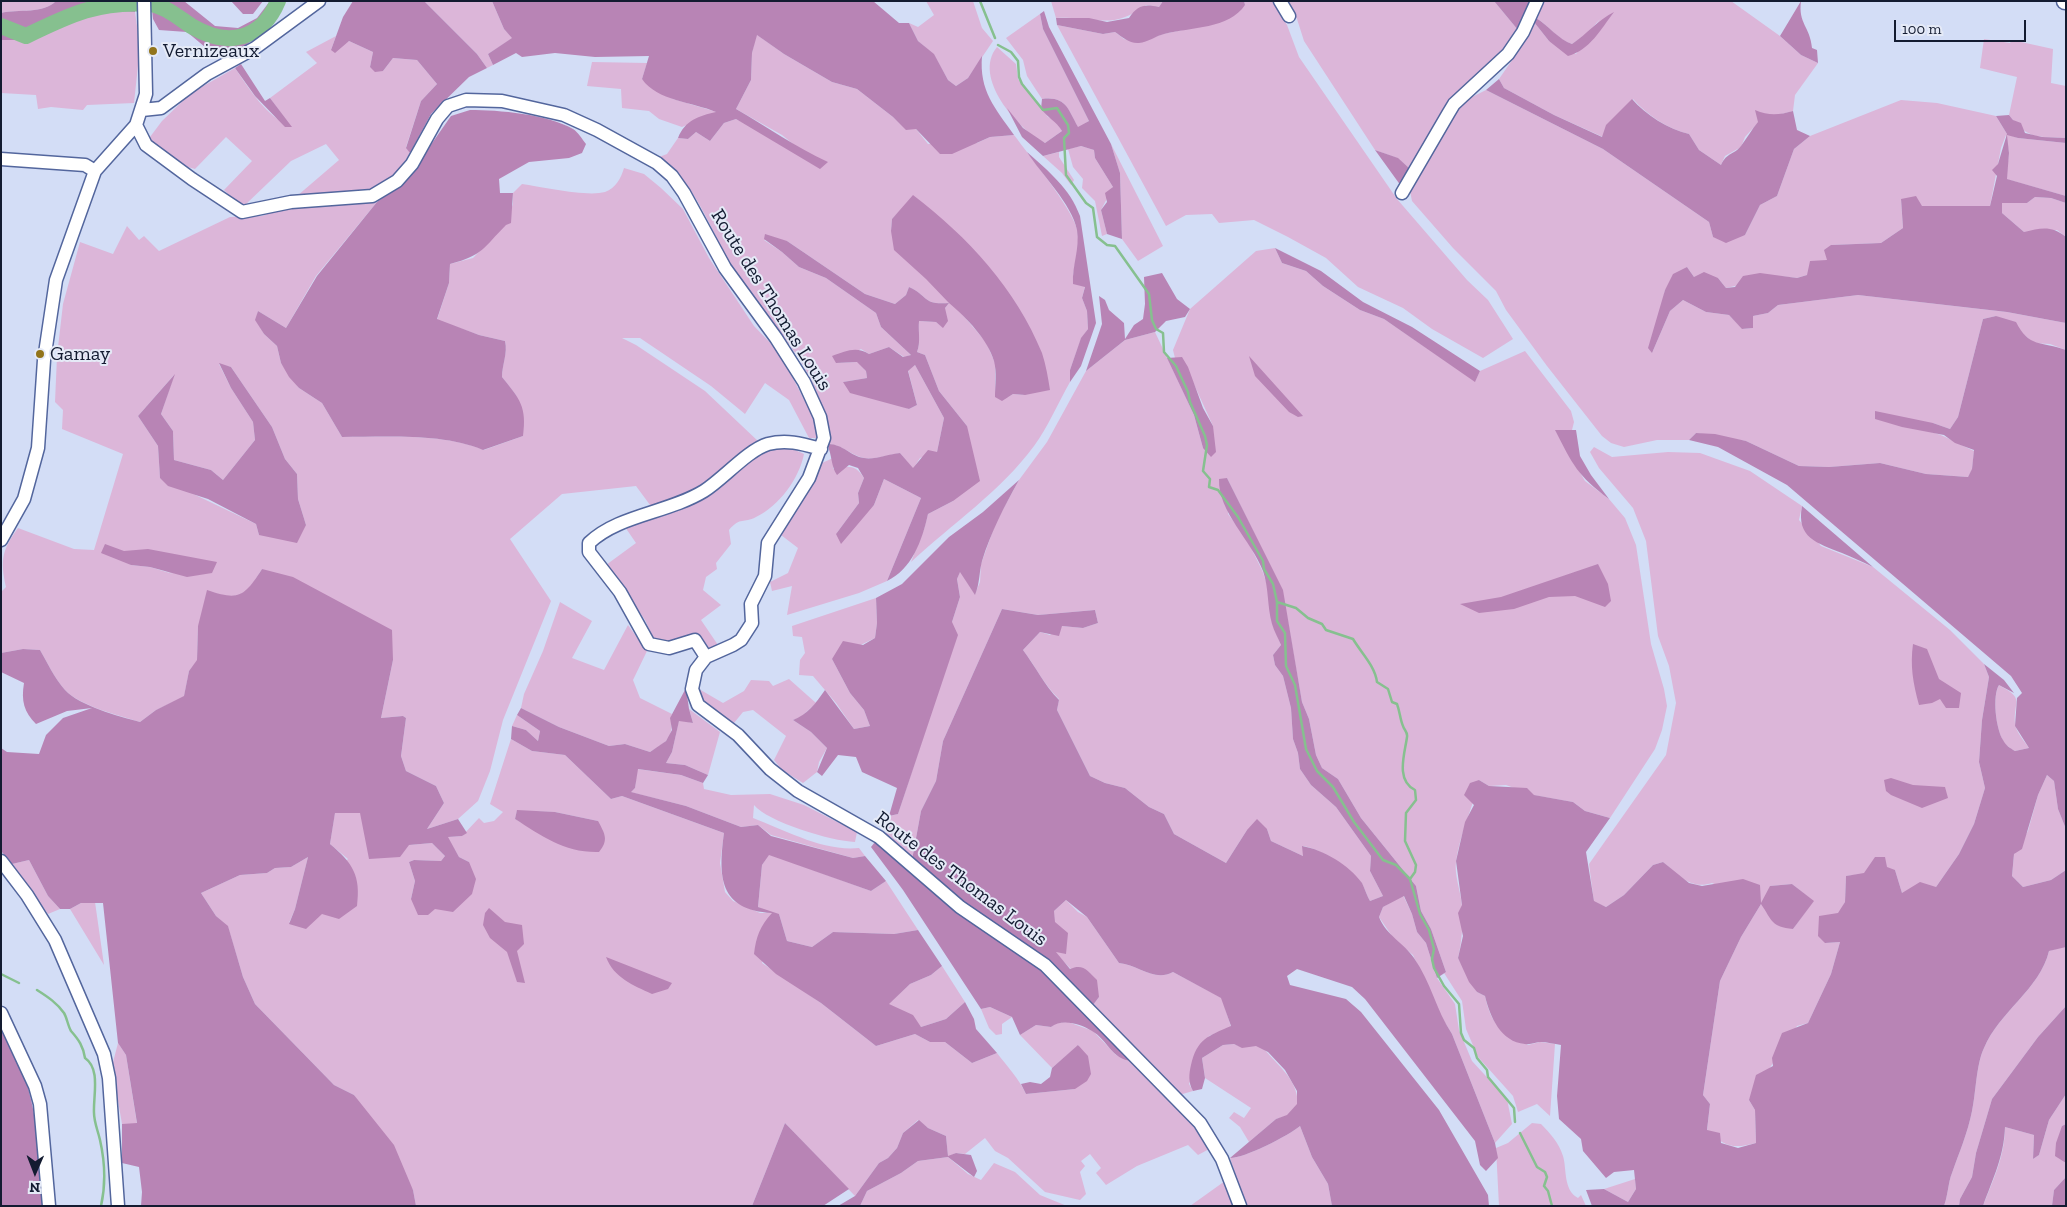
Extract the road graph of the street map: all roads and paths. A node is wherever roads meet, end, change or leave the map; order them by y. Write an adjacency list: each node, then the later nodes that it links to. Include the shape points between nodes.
1 (144, 1): 6 (street, via 146,94)
2 (319, 1): 6 (street, via 255,48 207,74 161,108)
3 (1280, 1): 5 (street)
4 (1538, 1): 12 (street, via 1508,54 1451,109)
5 (1289, 16)
6 (142, 110): 7 (street)
7 (136, 125): 8 (street); 9 (street, Route des Thomas Louis)
8 (118, 144): 9 (street); 11 (street)
9 (146, 145): 13 (street, Route des Thomas Louis, via 242,212 291,202 372,196 397,181 412,164 448,106 466,100 502,101 564,115 656,163 672,176 725,268 804,382 823,428)
10 (1, 159): 11 (street, via 84,165)
11 (95, 171): 14 (street, via 56,280 44,360 38,448 33,468 24,499)
12 (1402, 193)
13 (820, 449): 15 (street, Route des Thomas Louis, via 809,478 768,543 766,576 751,604 752,623 733,645); 15 (street, via 791,442 766,445 704,491 669,508 619,523 589,543 589,552 620,592 650,644 670,648 695,640)
14 (1, 540)
15 (706, 657): 20 (street, Route des Thomas Louis, via 692,680 698,705 738,735 770,769 798,791 880,837 960,907 1045,965 1200,1123 1222,1159)
16 (1, 861): 19 (street, via 27,894 54,940 104,1054 109,1078)
17 (1, 1013): 18 (street, via 40,1104)
18 (49, 1206)
19 (118, 1206)
20 (1240, 1206)

